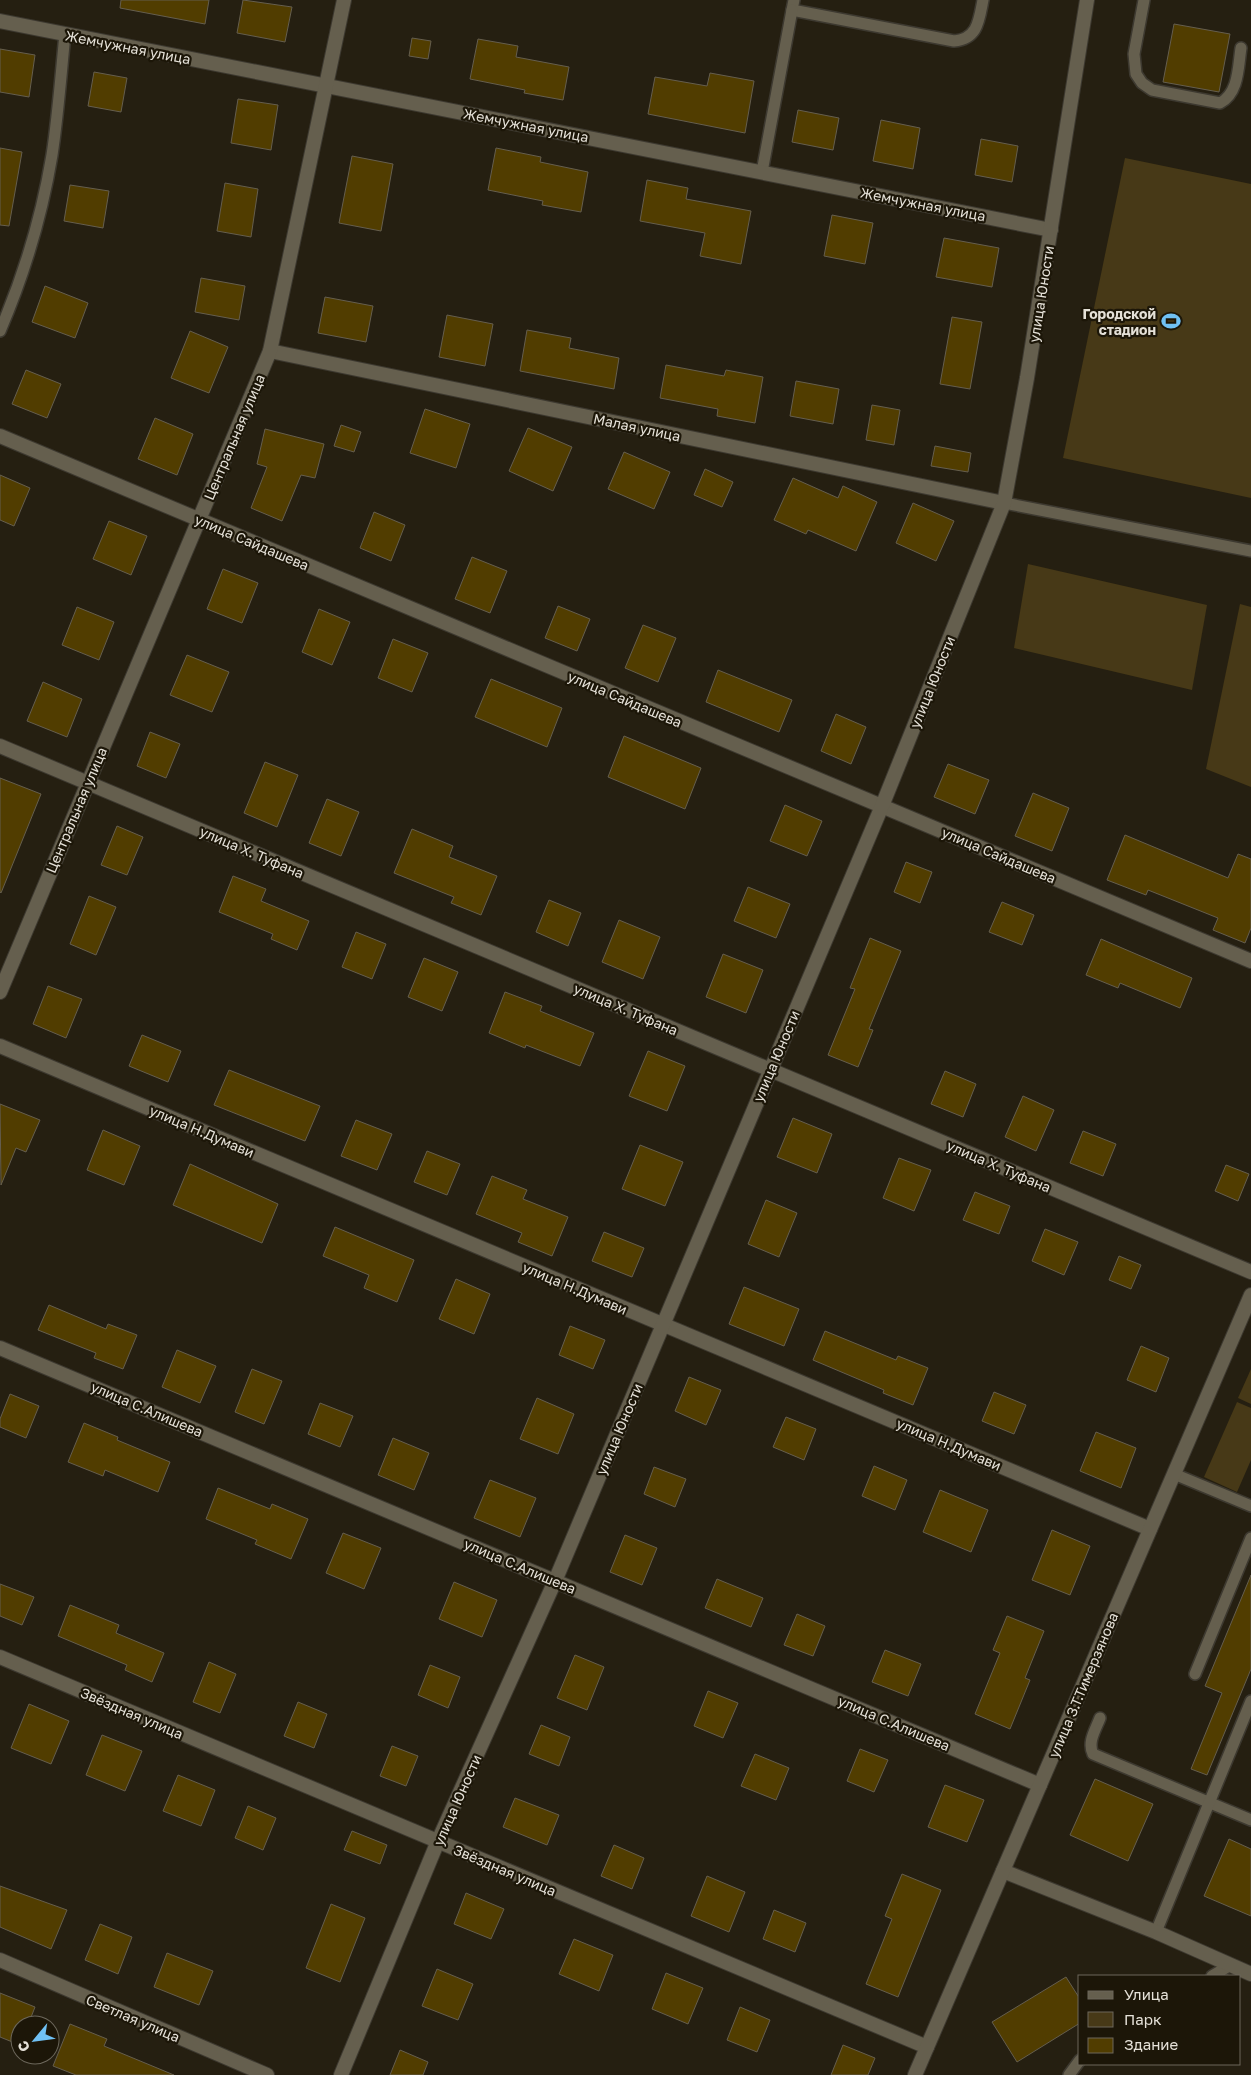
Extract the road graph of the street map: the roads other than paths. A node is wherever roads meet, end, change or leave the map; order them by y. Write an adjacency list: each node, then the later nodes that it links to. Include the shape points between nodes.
1 (344, 0): 9 (street, Центральная улица)
2 (983, 0): 5 (lane, via 978,26 972,35 954,41)
3 (1086, 0): 11 (street, улица Юности)
4 (1144, 0): 8 (lane, via 1134,54 1135,68 1142,83 1152,90 1220,103 1230,96 1234,88)
5 (793, 5): 10 (lane)
6 (0, 21): 7 (street, Жемчужная улица)
7 (65, 34): 9 (street, Жемчужная улица); 12 (lane, via 48,174 16,294)
8 (1241, 48)
9 (326, 86): 10 (street, Жемчужная улица); 13 (street, Центральная улица)
10 (762, 172): 11 (street, Жемчужная улица)
11 (1051, 230): 15 (street, улица Юности, via 1028,378)
12 (0, 331)
13 (270, 351): 15 (street, Малая улица); 16 (street, Центральная улица)
14 (0, 436): 16 (street, улица Сайдашева)
15 (1004, 502): 17 (lane); 20 (street, улица Юности)
16 (199, 519): 19 (street, Центральная улица); 20 (street, улица Сайдашева)
17 (1251, 552)
18 (0, 746): 19 (street, улица Х. Туфана)
19 (88, 783): 22 (street, Центральная улица); 24 (street, улица Х. Туфана)
20 (882, 806): 21 (street, улица Сайдашева); 24 (street, улица Юности)
21 (1251, 961)
22 (0, 992)
23 (0, 1046): 27 (street, улица Н.Думави)
24 (770, 1070): 25 (street, улица Х. Туфана); 27 (street, улица Юности)
25 (1251, 1272)
26 (1251, 1295): 29 (street, улица З.Т.Тимерзянова)
27 (663, 1324): 31 (street, улица Н.Думави); 33 (street, улица Юности)
28 (0, 1348): 33 (street, улица С.Алишева)
29 (1174, 1474): 30 (lane); 31 (street, улица З.Т.Тимерзянова)
30 (1251, 1506)
31 (1150, 1529): 38 (street, улица З.Т.Тимерзянова)
32 (1251, 1538): 35 (lane)
33 (555, 1581): 38 (street, улица С.Алишева); 41 (street, улица Юности)
34 (0, 1658): 41 (street, Звёздная улица)
35 (1194, 1674)
36 (1251, 1701): 39 (lane)
37 (1100, 1718): 39 (lane, via 1091,1739 1093,1754)
38 (1040, 1785): 42 (street, улица З.Т.Тимерзянова)
39 (1209, 1803): 40 (lane); 43 (lane)
40 (1251, 1820)
41 (438, 1842): 48 (street, Звёздная улица); 51 (street, улица Юности)
42 (1003, 1871): 43 (street); 48 (street, улица З.Т.Тимерзянова)
43 (1156, 1932): 45 (street)
44 (0, 1960): 50 (street, Светлая улица)
45 (1229, 1966): 46 (street); 47 (lane)
46 (1251, 1974)
47 (1214, 1975)
48 (927, 2047): 52 (street, улица З.Т.Тимерзянова)
49 (1078, 2063): 53 (lane)
50 (267, 2075)
51 (341, 2075)
52 (915, 2075)
53 (1069, 2075)

